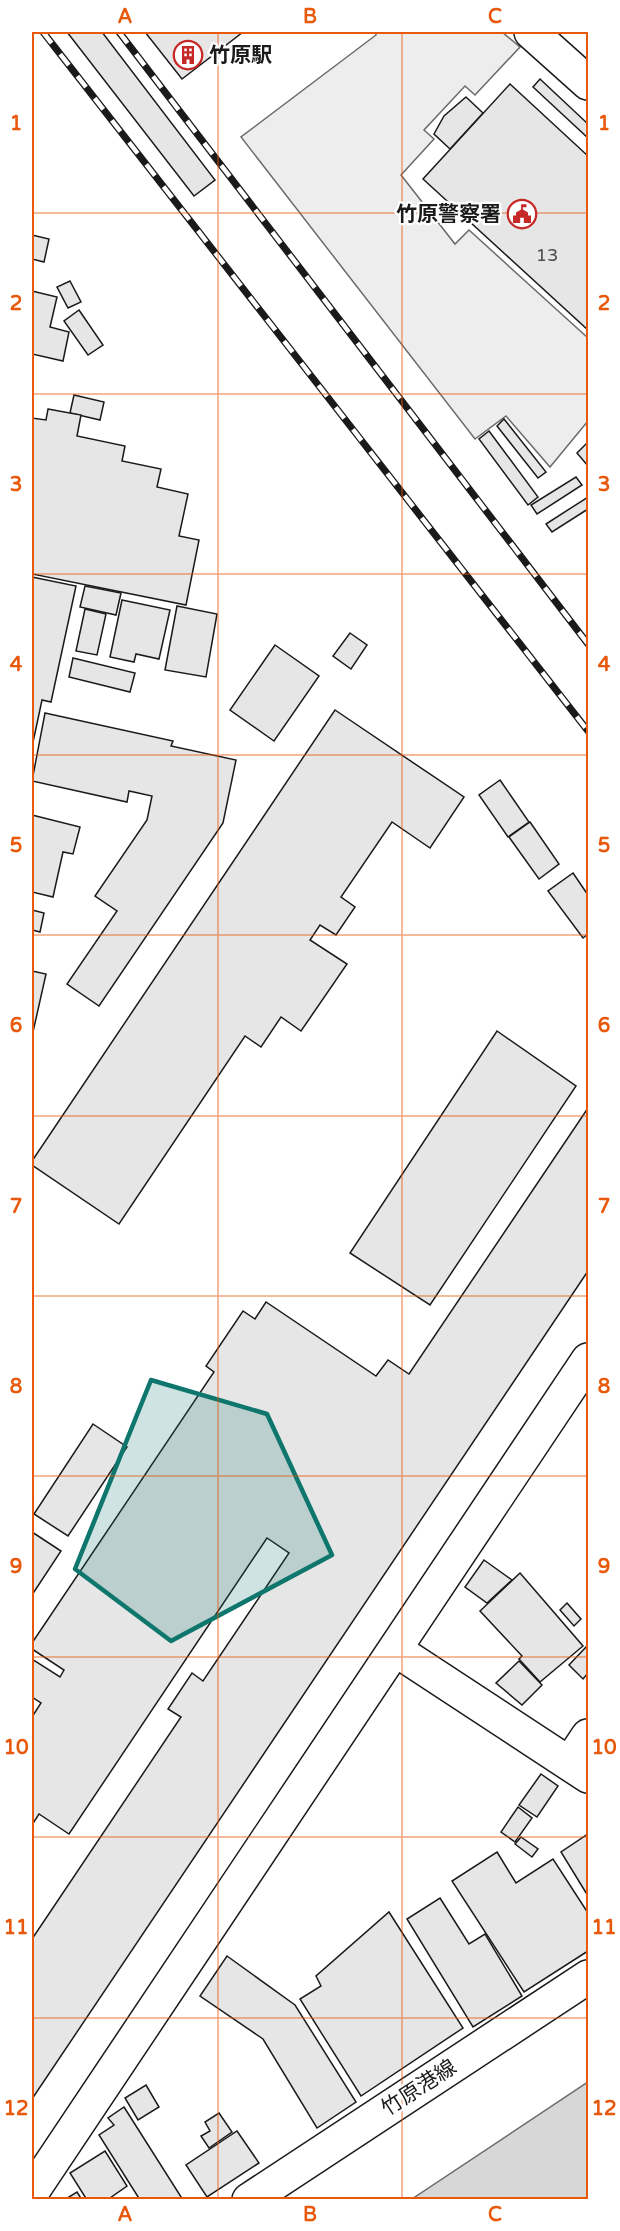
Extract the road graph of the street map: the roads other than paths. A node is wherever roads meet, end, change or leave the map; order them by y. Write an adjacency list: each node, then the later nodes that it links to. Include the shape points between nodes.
1 (531, 32): 2 (street)
2 (588, 83)
3 (588, 1360): 4 (street)
4 (396, 1650): 6 (street); 8 (street)
5 (588, 1736): 6 (street)
6 (579, 1770)
7 (588, 1977): 9 (street, 竹原港線)
8 (32, 2192)
9 (249, 2199)

